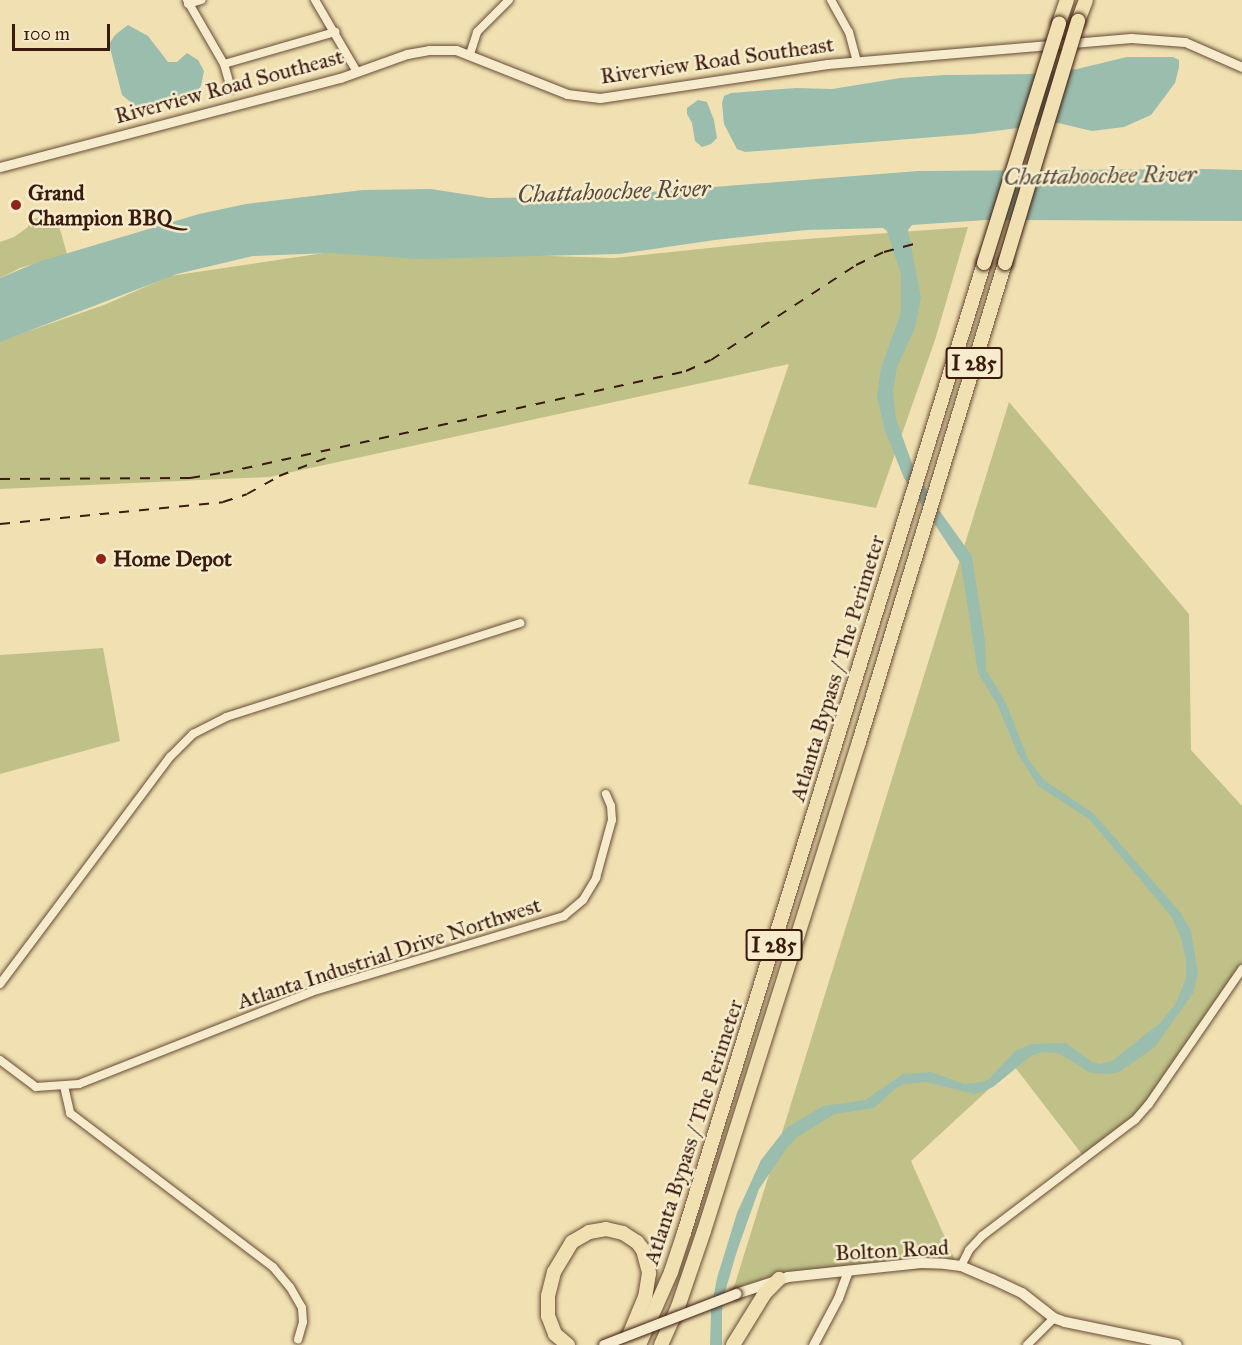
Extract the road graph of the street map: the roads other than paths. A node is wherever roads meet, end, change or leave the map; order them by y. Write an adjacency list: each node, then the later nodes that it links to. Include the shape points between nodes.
1 (201, 0): 7 (street)
2 (315, 0): 8 (street)
3 (509, 0): 9 (street, via 477,32)
4 (831, 0): 10 (street, via 849,32)
5 (1067, 0): 30 (highway, Atlanta Bypass / The Perimeter / I 285, bridge, via 684,1233)
6 (1086, 0): 31 (highway, Atlanta Bypass / The Perimeter / I 285, bridge, via 859,742 708,1218)
7 (187, 2): 11 (street)
8 (335, 32): 11 (street); 13 (street)
9 (470, 54): 10 (street, Riverview Road Southeast, via 561,92 600,98); 13 (street, Riverview Road Southeast, via 429,50)
10 (857, 61): 12 (street, Riverview Road Southeast, via 1146,37 1201,47)
11 (224, 64): 14 (street)
12 (1242, 67)
13 (357, 72): 15 (street, Riverview Road Southeast)
14 (231, 88)
15 (0, 166)
16 (520, 623): 19 (street, via 226,717 193,734 170,757)
17 (606, 794): 21 (street, Atlanta Industrial Drive Northwest, via 612,820 596,878 583,900 564,916 312,992 79,1084)
18 (1242, 969): 22 (street, via 1135,1120 982,1236)
19 (0, 984)
20 (0, 1060): 21 (street, Atlanta Industrial Drive Northwest, via 36,1087)
21 (64, 1086): 26 (street, via 70,1113 273,1267 302,1308)
22 (961, 1266): 23 (main road, Bolton Road, via 921,1263); 25 (main road, Bolton Road, via 1022,1293)
23 (848, 1270): 24 (main road, Bolton Road); 33 (street)
24 (779, 1279): 28 (main road, Bolton Road, bridge); 32 (highway, via 765,1293)
25 (1054, 1318): 34 (street); 35 (main road, Bolton Road)
26 (298, 1339)
27 (568, 1345): 29 (highway, via 555,1334 548,1316 554,1272 572,1242 589,1232 606,1229 631,1237 643,1250 649,1273 645,1297)
28 (604, 1345)
29 (625, 1345)
30 (639, 1345)
31 (661, 1345)
32 (732, 1345)
33 (813, 1345)
34 (1027, 1345)
35 (1176, 1345)

